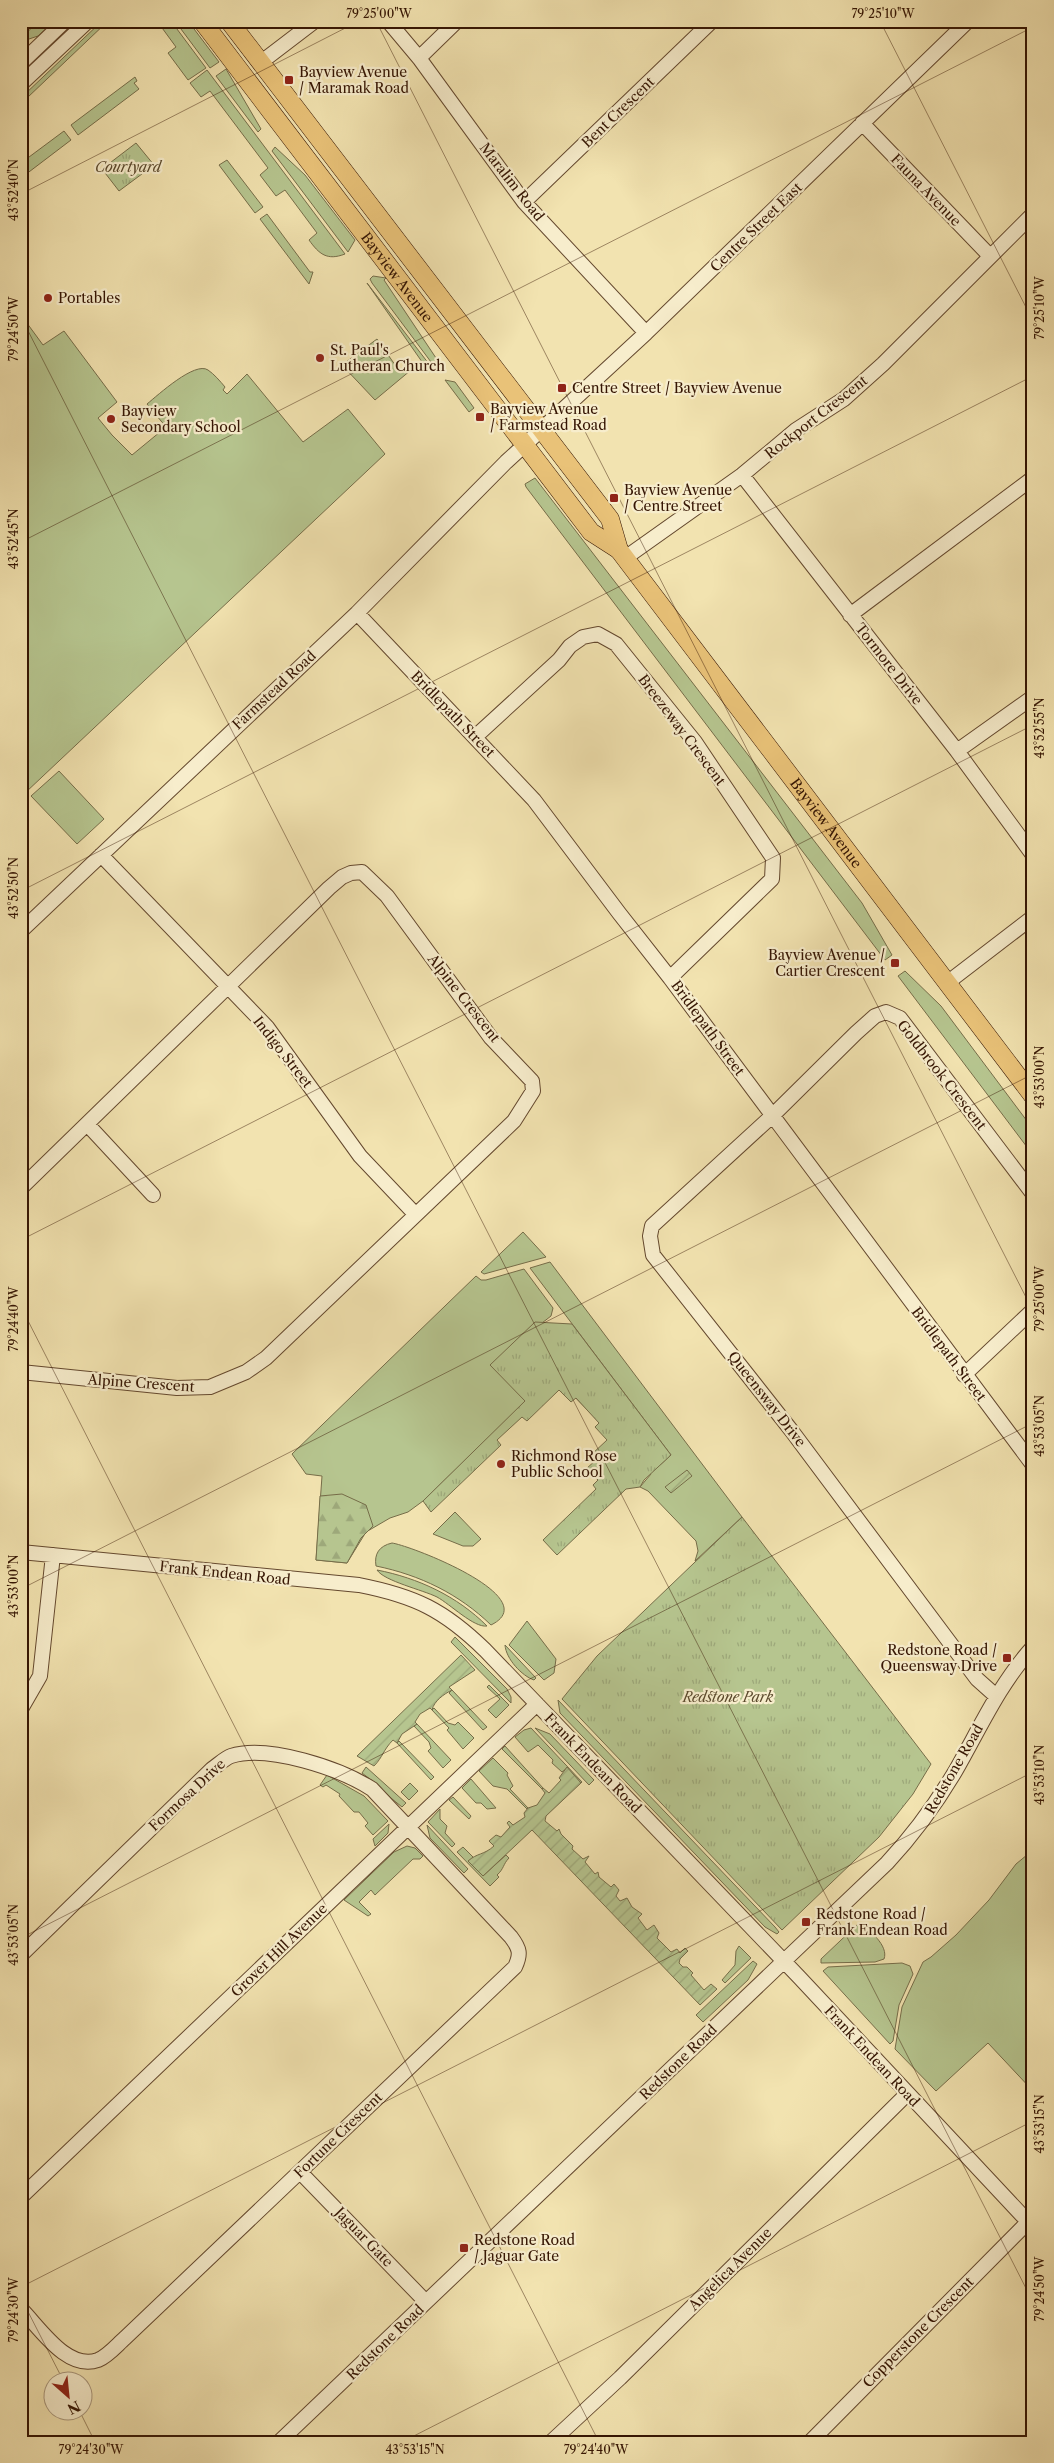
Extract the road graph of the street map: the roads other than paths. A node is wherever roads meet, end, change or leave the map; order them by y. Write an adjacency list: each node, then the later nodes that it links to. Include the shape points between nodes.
1 (66, 21): 11 (street)
2 (88, 21): 13 (street)
3 (202, 21): 20 (main road, Bayview Avenue)
4 (229, 21): 12 (main road, Bayview Avenue)
5 (315, 21): 12 (street)
6 (388, 21): 10 (street, Maralim Road)
7 (457, 21): 10 (street)
8 (712, 21): 15 (street, Bent Crescent)
9 (968, 21): 14 (street, Centre Street East)
10 (419, 58): 15 (street, Maralim Road)
11 (21, 63)
12 (260, 63): 19 (main road, Bayview Avenue)
13 (21, 84)
14 (862, 123): 17 (street, Fauna Avenue); 18 (street, Centre Street East)
15 (524, 202): 18 (street, Maralim Road)
16 (1033, 214): 17 (street, Rockport Crescent)
17 (990, 256): 21 (street, Rockport Crescent, via 844,399 796,430)
18 (646, 333): 19 (street, Centre Street East)
19 (541, 429): 20 (street, Centre Street East); 23 (main road, Bayview Avenue, via 610,519)
20 (524, 446): 23 (main road, Bayview Avenue, via 591,532); 24 (street, Farmstead Road)
21 (742, 475): 23 (street, Rockport Crescent); 25 (street, Tormore Drive)
22 (1033, 478): 25 (street)
23 (622, 554): 34 (main road, Bayview Avenue)
24 (356, 613): 27 (street, Bridlepath Street); 29 (street, Farmstead Road)
25 (850, 615): 28 (street, Tormore Drive)
26 (1033, 697): 28 (street)
27 (475, 737): 33 (street, Bridlepath Street, via 534,800); 33 (street, Breezeway Crescent, via 583,637 598,634 606,637 631,661 695,742 774,858 772,879)
28 (957, 752): 30 (street, Tormore Drive)
29 (100, 855): 32 (street, Farmstead Road); 35 (street, Indigo Street)
30 (1033, 855)
31 (1033, 917): 34 (street)
32 (21, 930)
33 (670, 978): 37 (street, Bridlepath Street)
34 (947, 983): 36 (main road, Bayview Avenue)
35 (227, 986): 38 (street, Alpine Crescent); 42 (street, Indigo Street, via 267,1028 360,1156); 42 (street, Alpine Crescent, via 342,878 362,872 386,896 491,1038 532,1081 533,1092 514,1121)
36 (1033, 1096)
37 (772, 1116): 40 (street, Goldbrook Crescent, via 875,1016 892,1013 900,1018); 45 (street, Bridlepath Street); 50 (street, Queensway Drive, via 652,1226 653,1255 791,1430 977,1679)
38 (87, 1124): 39 (street, Alpine Crescent); 41 (street)
39 (21, 1188)
40 (1033, 1194)
41 (153, 1195)
42 (415, 1214): 44 (street, Alpine Crescent, via 266,1358 231,1379 210,1387 177,1388)
43 (1033, 1310): 45 (street)
44 (21, 1372)
45 (964, 1375): 46 (street, Bridlepath Street)
46 (1033, 1465)
47 (21, 1552): 48 (street, Frank Endean Road)
48 (53, 1555): 51 (street, Frank Endean Road, via 359,1585 406,1596 429,1606 468,1633); 52 (street, via 40,1676)
49 (1033, 1647): 50 (street, Redstone Road)
50 (996, 1696): 55 (street, Redstone Road, via 952,1778 913,1834)
51 (537, 1704): 53 (street, Grover Hill Avenue); 55 (street, Frank Endean Road)
52 (21, 1709)
53 (409, 1827): 54 (street, Formosa Drive, via 372,1789 354,1777 304,1760 250,1753 230,1756 212,1769); 57 (street, Fortune Crescent, via 511,1938 520,1956 515,1967); 58 (street, Grover Hill Avenue)
54 (21, 1955)
55 (784, 1962): 56 (street, Frank Endean Road); 60 (street, Redstone Road)
56 (907, 2094): 59 (street, Frank Endean Road); 63 (street, Angelica Avenue)
57 (300, 2172): 60 (street, Jaguar Gate); 61 (street, Fortune Crescent, via 100,2359 76,2361)
58 (21, 2196)
59 (1030, 2224): 64 (street, Copperstone Crescent)
60 (426, 2302): 62 (street, Redstone Road)
61 (21, 2308)
62 (279, 2442)
63 (551, 2442)
64 (810, 2442)

